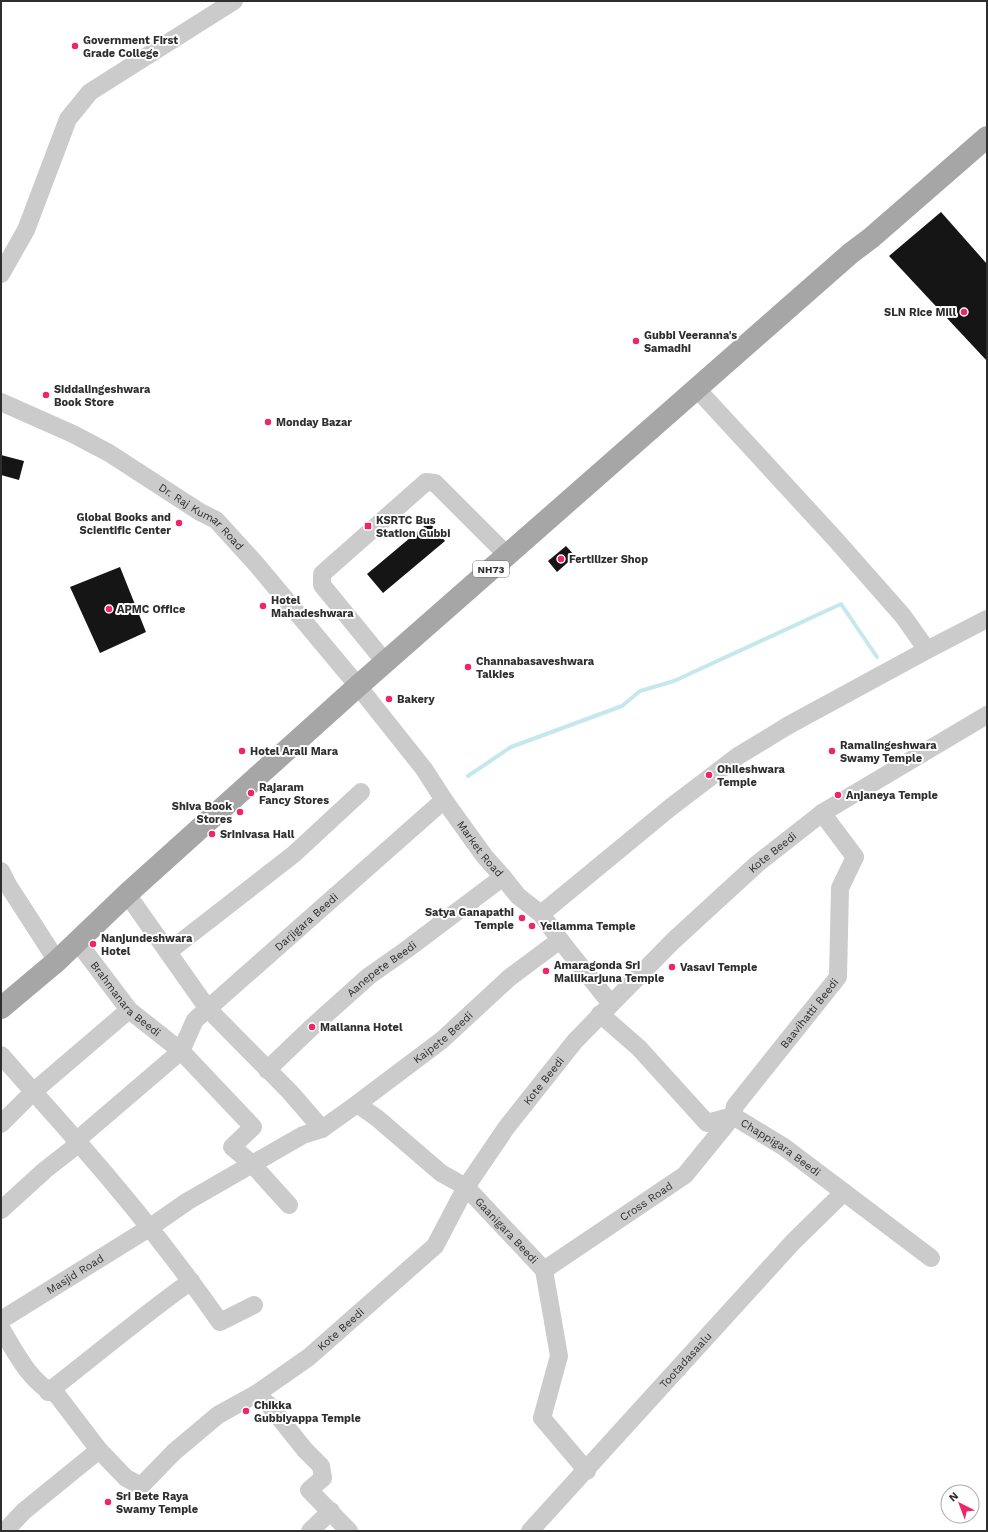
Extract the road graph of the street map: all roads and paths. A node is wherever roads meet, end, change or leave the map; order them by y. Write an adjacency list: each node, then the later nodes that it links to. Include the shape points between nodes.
1 (234, 1): 3 (street, via 90,92 68,119 26,230)
2 (987, 137): 4 (main road, NH73)
3 (1, 274)
4 (696, 389): 6 (main road, NH73); 8 (street, via 898,610)
5 (1, 402): 10 (street, Dr. Raj Kumar Road, via 109,453 216,520)
6 (507, 555): 9 (main road, NH73); 9 (street, via 435,483 426,482 322,574 322,585)
7 (987, 619): 8 (street)
8 (927, 650): 18 (street, via 789,724 738,756 671,806)
9 (385, 662): 10 (main road, NH73)
10 (358, 686): 13 (street, Market Road, via 424,769); 17 (main road, NH73)
11 (987, 715): 14 (street, Kote Beedi)
12 (361, 792): 21 (street, via 294,854)
13 (444, 800): 16 (street, Market Road, via 485,857); 24 (street, Darjigara Beedi, via 271,949)
14 (822, 813): 25 (street, Kote Beedi, via 757,864 673,941); 32 (street, Baavihatti Beedi, via 855,857 840,888 838,977 735,1106)
15 (1, 871): 22 (street)
16 (503, 877): 18 (street, Market Road, via 518,896); 29 (street, Aanepete Beedi, via 369,976)
17 (127, 894): 20 (main road, NH73); 21 (street)
18 (541, 914): 19 (street, Market Road)
19 (560, 940): 25 (street, Market Road); 31 (street, Kaipete Beedi, via 509,978 442,1040)
20 (77, 941): 22 (main road, NH73); 26 (street, Brahmanara Beedi)
21 (168, 952): 24 (street)
22 (57, 961): 23 (main road, NH73)
23 (1, 1008)
24 (208, 1009): 27 (street, Darjigara Beedi, via 195,1020); 29 (street)
25 (605, 1009): 32 (street, Chappigara Beedi, via 707,1122); 37 (street, Kote Beedi, via 574,1041 506,1128)
26 (129, 1010): 27 (street, Brahmanara Beedi); 30 (street)
27 (181, 1051): 35 (street); 36 (street, Brahmanara Beedi, via 253,1126 232,1147)
28 (1, 1055): 30 (street)
29 (267, 1070): 34 (street)
30 (33, 1092): 33 (street); 35 (street)
31 (357, 1104): 34 (street, Kaipete Beedi); 37 (street, Gaanigara Beedi, via 441,1173)
32 (733, 1116): 38 (street, Chappigara Beedi, via 784,1147); 43 (street, Cross Road, via 685,1175)
33 (1, 1124)
34 (322, 1129): 36 (street, Kaipete Beedi, via 303,1135)
35 (77, 1140): 40 (street, via 72,1148); 41 (street)
36 (252, 1164): 39 (street); 41 (street, Masjid Road, via 188,1201)
37 (466, 1187): 43 (street, Gaanigara Beedi); 49 (street, Kote Beedi, via 435,1246 308,1358)
38 (844, 1192): 42 (street, Chappigara Beedi); 51 (street, Tootadasaalu, via 793,1242)
39 (289, 1204)
40 (1, 1210)
41 (149, 1228): 44 (street); 46 (street, Masjid Road)
42 (931, 1258)
43 (544, 1270): 51 (street, Gaanigara Beedi, via 559,1356 542,1418)
44 (191, 1281): 45 (street, via 220,1322); 48 (street)
45 (254, 1305)
46 (1, 1320)
47 (1, 1328): 48 (street, via 24,1366)
48 (48, 1392): 50 (street, via 57,1396)
49 (256, 1394): 50 (street, Kote Beedi, via 218,1415 174,1452 141,1486 126,1478); 52 (street, via 269,1405 321,1466 323,1478 309,1490)
50 (99, 1450): 53 (street, via 24,1511)
51 (587, 1471): 56 (street, Tootadasaalu)
52 (331, 1511): 54 (street); 55 (street)
53 (5, 1531)
54 (310, 1531)
55 (349, 1531)
56 (530, 1531)

